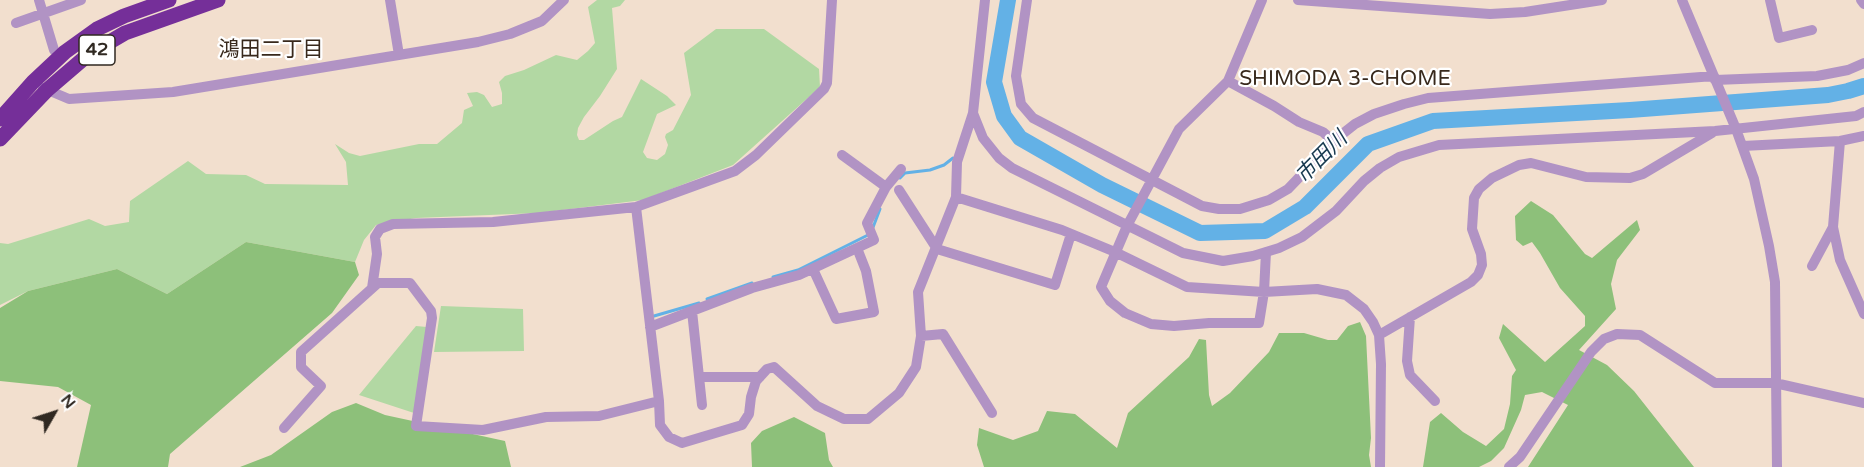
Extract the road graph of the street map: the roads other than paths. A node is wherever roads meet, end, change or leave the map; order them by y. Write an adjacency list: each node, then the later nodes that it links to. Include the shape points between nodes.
1 (39, 0): 19 (street)
2 (81, 0): 19 (street)
3 (169, 0): 27 (highway, 42, via 97,29)
4 (218, 0): 28 (highway, 42, via 125,33 89,54)
5 (390, 0): 23 (street)
6 (564, 0): 23 (street, via 542,21 510,34)
7 (832, 0): 45 (street, via 824,89 735,171)
8 (985, 0): 30 (street)
9 (1028, 0): 41 (street, via 1016,76 1021,104 1047,127)
10 (1262, 0): 26 (street)
11 (1298, 0): 18 (street)
12 (1602, 0): 18 (street, via 1525,12)
13 (1682, 0): 25 (street)
14 (1770, 0): 21 (street, via 1779,38)
15 (1861, 0): 17 (street)
16 (1465, 1): 18 (street)
17 (1864, 4)
18 (1469, 12)
19 (42, 14): 20 (street); 22 (street)
20 (16, 22)
21 (1812, 30)
22 (54, 50)
23 (399, 55): 28 (street, via 173,92 69,99)
24 (1864, 63): 25 (street, via 1817,76)
25 (1715, 78): 32 (street); 37 (street, via 1428,98 1374,114)
26 (1228, 81): 37 (street, via 1323,132); 41 (street, via 1179,129)
27 (33, 82): 28 (street); 31 (highway, 42)
28 (47, 90): 35 (highway, 42)
29 (1864, 112): 32 (street)
30 (973, 113): 44 (street, via 957,162); 46 (street, via 983,138 1012,168)
31 (0, 119)
32 (1736, 129): 33 (street); 38 (street)
33 (1715, 131): 52 (street, via 1440,145 1418,150 1380,168 1336,211 1302,237); 59 (street, via 1630,178 1586,177 1531,163 1492,178 1474,198 1472,230 1482,265 1478,275)
34 (1864, 136): 36 (street)
35 (0, 139)
36 (1840, 141): 38 (street); 47 (street)
37 (1334, 142): 41 (street, via 1288,189 1240,209 1202,207)
38 (1743, 146): 65 (street, via 1754,179 1775,282)
39 (842, 155): 42 (street)
40 (901, 169): 42 (street)
41 (1151, 180): 46 (street)
42 (886, 186): 49 (street, via 867,223 874,240)
43 (899, 190): 50 (street)
44 (956, 197): 48 (street); 50 (street)
45 (636, 207): 55 (street, via 493,222 393,224 380,229 375,237); 60 (street)
46 (1127, 226): 51 (street); 52 (street, via 1204,259 1223,261)
47 (1833, 227): 53 (street); 58 (street, via 1840,260)
48 (1071, 234): 50 (street, via 1055,285); 51 (street)
49 (857, 248): 54 (street); 54 (street, via 874,312 836,319)
50 (937, 249): 62 (street, via 918,292)
51 (1115, 252): 56 (street, via 1187,287); 56 (street, via 1101,287 1125,313 1151,324 1259,323)
52 (1266, 252): 56 (street)
53 (1812, 266)
54 (813, 269): 57 (street)
55 (372, 288): 66 (street, via 378,283 410,283 431,311 416,426 483,430 546,417 599,416); 71 (street, via 301,352 301,368 321,386)
56 (1264, 292): 61 (street, via 1317,289 1346,295 1364,309)
57 (692, 311): 60 (street); 63 (street)
58 (1864, 314)
59 (1410, 317): 61 (street); 67 (street, via 1410,375)
60 (650, 327): 66 (street)
61 (1379, 335): 72 (street)
62 (921, 336): 64 (street, via 916,367 899,393 868,419 844,419 817,406 774,367); 70 (street, via 943,334)
63 (699, 377): 64 (street); 69 (street)
64 (760, 377): 66 (street, via 742,425 681,443 669,437 660,425)
65 (1775, 383): 68 (street); 73 (street, via 1715,382 1640,335 1617,334 1604,339 1591,352 1520,457); 74 (street)
66 (659, 401)
67 (1435, 401)
68 (1864, 403)
69 (702, 405)
70 (992, 413)
71 (284, 428)
72 (1380, 467)
73 (1509, 467)
74 (1777, 467)

